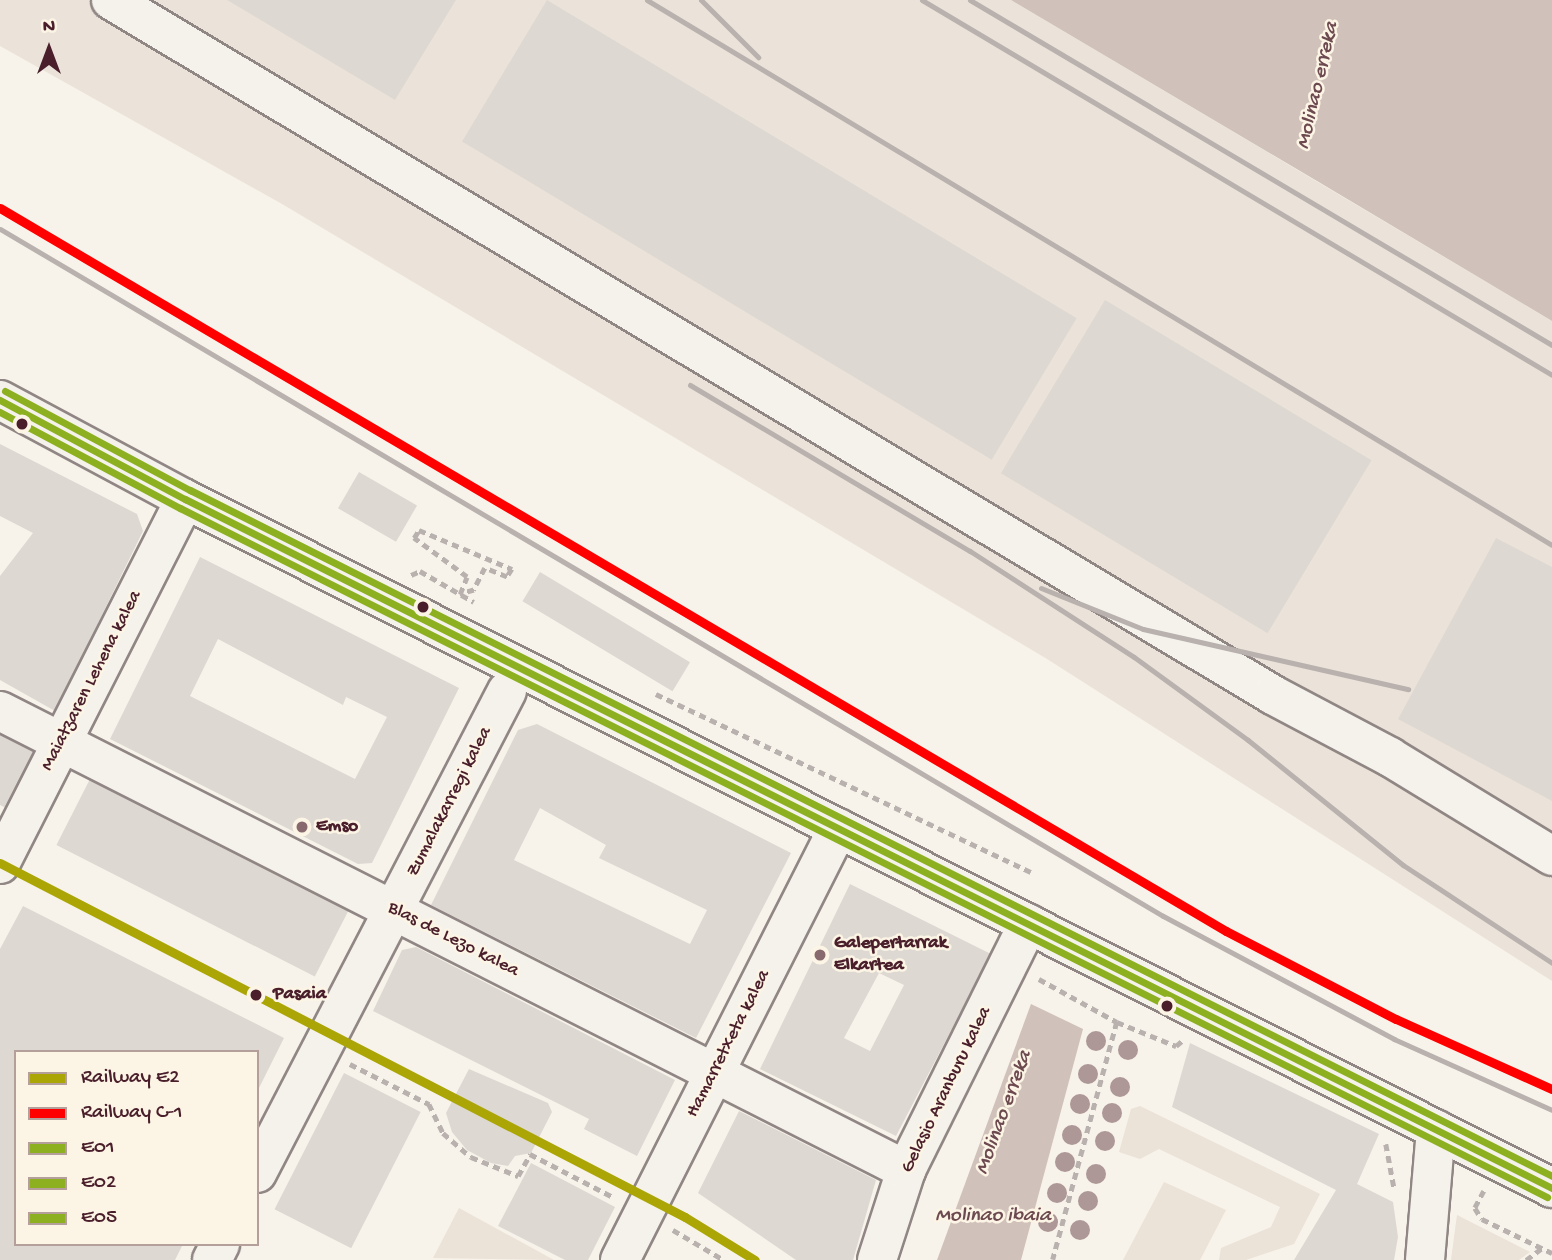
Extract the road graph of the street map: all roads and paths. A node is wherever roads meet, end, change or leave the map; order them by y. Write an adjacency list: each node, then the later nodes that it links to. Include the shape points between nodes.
1 (111, 0): 10 (street, via 1273,695 1390,757)
2 (0, 400): 3 (street)
3 (185, 499): 8 (street, Maiatzaren Lehena kalea); 9 (street)
4 (474, 590): 4 (path, via 485,568 507,577 512,569 419,530 414,538 467,577 460,594)
5 (506, 691): 13 (street, Zumalakarregi kalea)
6 (651, 692): 12 (path)
7 (0, 710): 8 (street, Blas de Lezo kalea)
8 (63, 742): 11 (street, Maiatzaren Lehena kalea); 13 (street, Blas de Lezo kalea)
9 (838, 828): 14 (street); 17 (street, Hamarretxeta kalea)
10 (1552, 856)
11 (0, 864)
12 (1031, 872)
13 (394, 910): 16 (street, Zumalakarregi kalea); 17 (street, Blas de Lezo kalea)
14 (1028, 924): 15 (street, Gelasio Aranburu kalea); 18 (street)
15 (1009, 962): 20 (street, Gelasio Aranburu kalea); 29 (path, via 1117,1022)
16 (321, 1049): 19 (street, Zumalakarregi kalea); 23 (path, via 429,1104 443,1133 472,1156 518,1176 530,1154)
17 (715, 1073): 20 (street, Blas de Lezo kalea); 23 (street, Hamarretxeta kalea)
18 (1436, 1129): 21 (street); 30 (street)
19 (259, 1169)
20 (906, 1170): 28 (street, Gelasio Aranburu kalea)
21 (1552, 1188)
22 (1481, 1197): 24 (path, via 1475,1208 1482,1219)
23 (645, 1212): 26 (street, Hamarretxeta kalea); 27 (path)
24 (1542, 1248): 25 (path); 31 (path)
25 (1552, 1253)
26 (621, 1260)
27 (724, 1260)
28 (877, 1260)
29 (1053, 1260)
30 (1425, 1260)
31 (1526, 1260)

